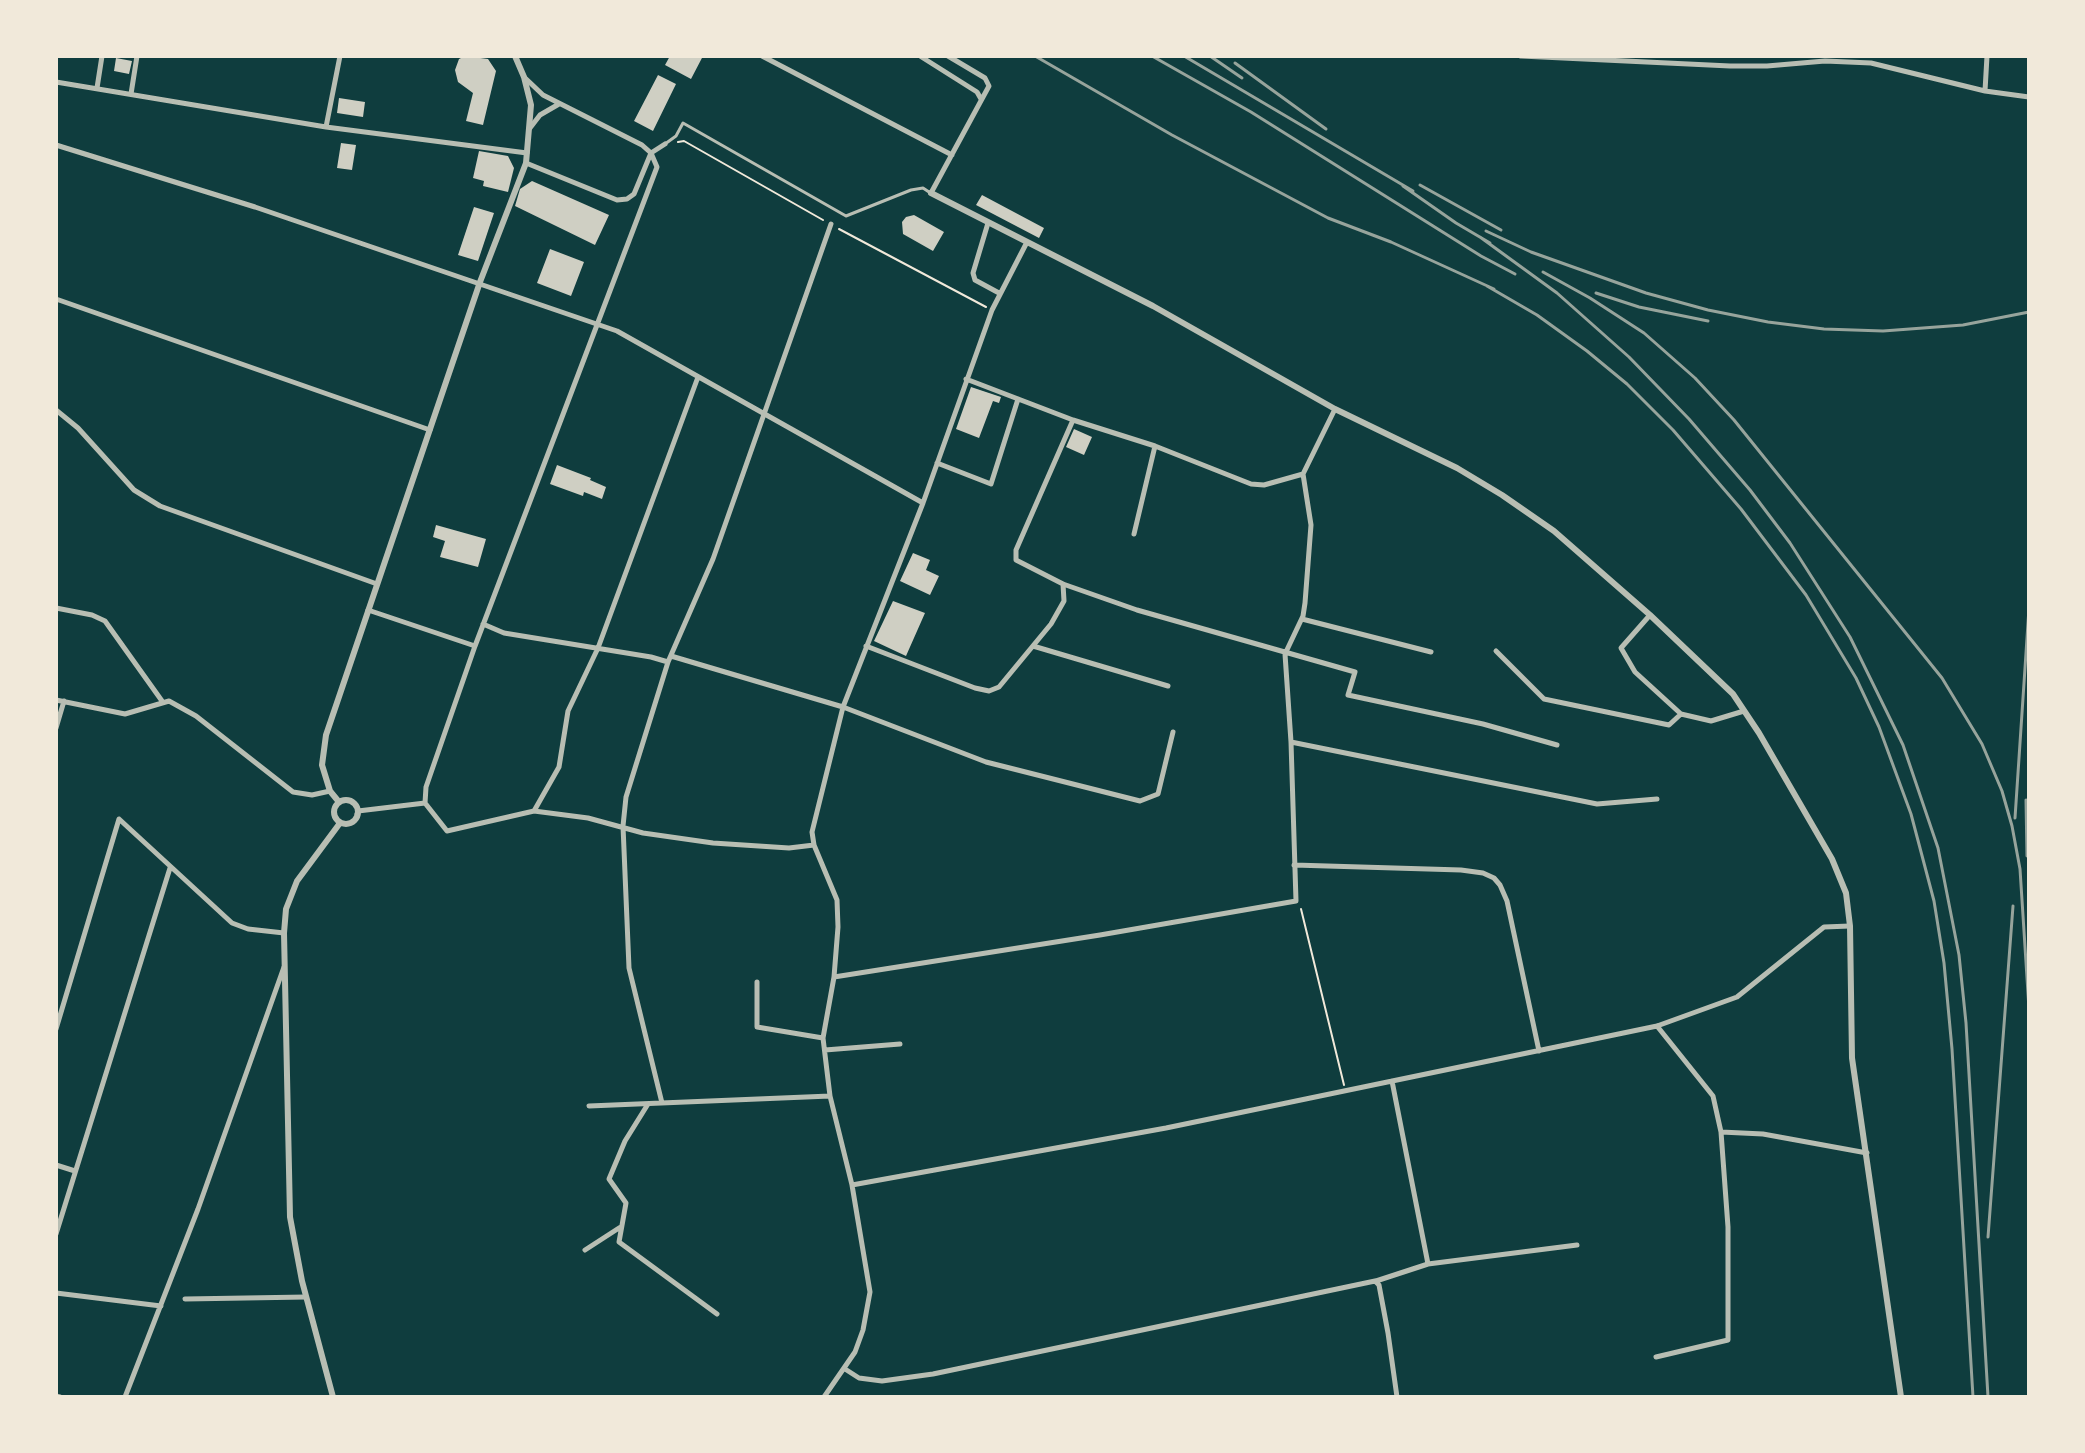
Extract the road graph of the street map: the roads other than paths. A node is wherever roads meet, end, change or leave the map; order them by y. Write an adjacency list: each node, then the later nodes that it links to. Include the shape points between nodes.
1 (102, 56): 12 (street)
2 (137, 56): 14 (street)
3 (340, 56): 18 (street)
4 (515, 56): 10 (street)
5 (762, 56): 24 (street)
6 (920, 56): 16 (street)
7 (948, 56): 16 (street, via 985,78 989,86)
8 (1521, 56): 13 (street, via 1730,66 1871,63)
9 (1987, 56): 13 (street)
10 (524, 77): 17 (street); 19 (street)
11 (56, 82): 12 (street)
12 (97, 88): 14 (street)
13 (1985, 91): 15 (street)
14 (131, 94): 18 (street)
15 (2029, 97)
16 (982, 100): 24 (street)
17 (559, 104): 19 (street); 23 (street)
18 (326, 127): 22 (street)
19 (530, 128): 22 (street)
20 (665, 144): 23 (street); 26 (street, via 683,123 846,216 911,190)
21 (56, 145): 30 (street)
22 (527, 153): 25 (street)
23 (651, 153): 25 (street, via 634,194 617,200); 33 (street, via 657,167)
24 (952, 155): 26 (street)
25 (526, 163): 30 (street)
26 (931, 193): 27 (street)
27 (988, 223): 29 (street); 31 (street, via 973,273 975,280)
28 (831, 224): 39 (street)
29 (1026, 244): 31 (street); 37 (street, via 1153,306)
30 (480, 282): 33 (street); 41 (street)
31 (1000, 293): 35 (street)
32 (56, 299): 41 (street)
33 (597, 323): 34 (street); 53 (street)
34 (698, 377): 39 (street); 57 (street)
35 (966, 379): 36 (street); 43 (street)
36 (1018, 399): 40 (street); 43 (street, via 991,484)
37 (1335, 409): 44 (street); 51 (street, via 1457,468 1524,509)
38 (56, 410): 47 (street, via 134,490 160,506)
39 (764, 414): 45 (street); 61 (street, via 713,559)
40 (1073, 420): 42 (street); 48 (street, via 1016,550 1016,560)
41 (430, 430): 47 (street)
42 (1155, 446): 44 (street, via 1257,485); 46 (street)
43 (937, 463): 45 (street)
44 (1303, 474): 52 (street, via 1311,535)
45 (923, 503): 55 (street)
46 (1134, 534)
47 (377, 584): 50 (street)
48 (1063, 584): 56 (street, via 1064,601); 60 (street)
49 (56, 608): 65 (street, via 105,621)
50 (368, 610): 54 (street); 73 (street, via 323,746)
51 (1650, 615): 67 (street, via 1715,675); 68 (street, via 1621,648 1635,672)
52 (1302, 619): 59 (street); 60 (street)
53 (483, 624): 54 (street); 57 (street, via 504,633)
54 (475, 646): 76 (street)
55 (866, 646): 56 (street, via 989,691 999,687); 66 (street)
56 (1033, 646): 62 (street)
57 (598, 648): 61 (street); 77 (street, via 568,711 559,767)
58 (1496, 651): 68 (street, via 1544,699 1669,725)
59 (1431, 652)
60 (1285, 654): 71 (street); 72 (street, via 1355,672 1348,695)
61 (669, 659): 66 (street); 80 (street, via 626,797)
62 (1168, 686)
63 (56, 700): 64 (street)
64 (64, 701): 65 (street, via 125,714); 69 (street)
65 (162, 701): 73 (street, via 190,711 293,792)
66 (843, 707): 70 (street, via 986,762 1140,801 1158,794); 81 (street, via 812,832)
67 (1744, 711): 68 (street, via 1711,721); 84 (street, via 1836,868)
68 (1681, 714)
69 (56, 728)
70 (1173, 732)
71 (1291, 742): 74 (street, via 1597,804); 82 (street)
72 (1557, 745)
73 (330, 791): 75 (street)
74 (1657, 799)
75 (339, 802): 78 (street, via 351,801); 79 (street, via 334,813)
76 (425, 803): 77 (street, via 447,831); 78 (street)
77 (534, 811): 80 (street)
78 (358, 813): 79 (street, via 350,823)
79 (340, 823): 85 (street, via 297,881)
80 (623, 826): 81 (street, via 713,843); 97 (street, via 629,968)
81 (814, 845): 87 (street, via 837,900)
82 (1294, 865): 87 (street, via 1296,901); 94 (street, via 1461,870 1494,878 1507,901)
83 (170, 868): 85 (street, via 236,926); 90 (street, via 119,819); 103 (street)
84 (1850, 926): 89 (street, via 1824,927 1737,997); 101 (street, via 1851,1053)
85 (284, 933): 86 (street)
86 (284, 966): 112 (street, via 289,1207); 114 (street)
87 (834, 977): 91 (street)
88 (757, 982): 91 (street, via 757,1027)
89 (1657, 1026): 94 (street); 100 (street, via 1713,1096)
90 (56, 1029)
91 (823, 1038): 93 (street)
92 (900, 1044): 93 (street)
93 (825, 1050): 96 (street)
94 (1539, 1051): 95 (street)
95 (1392, 1081): 104 (street, via 1076,1146); 109 (street)
96 (830, 1096): 97 (street); 104 (street)
97 (662, 1103): 98 (street)
98 (648, 1104): 99 (street); 105 (street, via 609,1179 626,1203)
99 (589, 1106)
100 (1721, 1132): 101 (street); 116 (street, via 1728,1340)
101 (1867, 1153): 122 (street)
102 (56, 1165): 103 (street)
103 (75, 1171): 106 (street)
104 (852, 1185): 117 (street, via 870,1292 863,1330)
105 (620, 1228): 108 (street); 115 (street, via 619,1242)
106 (56, 1234)
107 (1577, 1245): 109 (street)
108 (585, 1250)
109 (1428, 1264): 110 (street)
110 (1375, 1281): 117 (street, via 933,1374 882,1381 859,1378); 121 (street)
111 (56, 1293): 114 (street)
112 (306, 1297): 113 (street); 119 (street)
113 (185, 1299)
114 (161, 1306): 118 (street)
115 (717, 1314)
116 (1656, 1357)
117 (845, 1369): 120 (street)
118 (125, 1397)
119 (333, 1397)
120 (824, 1397)
121 (1397, 1397)
122 (1901, 1397)

